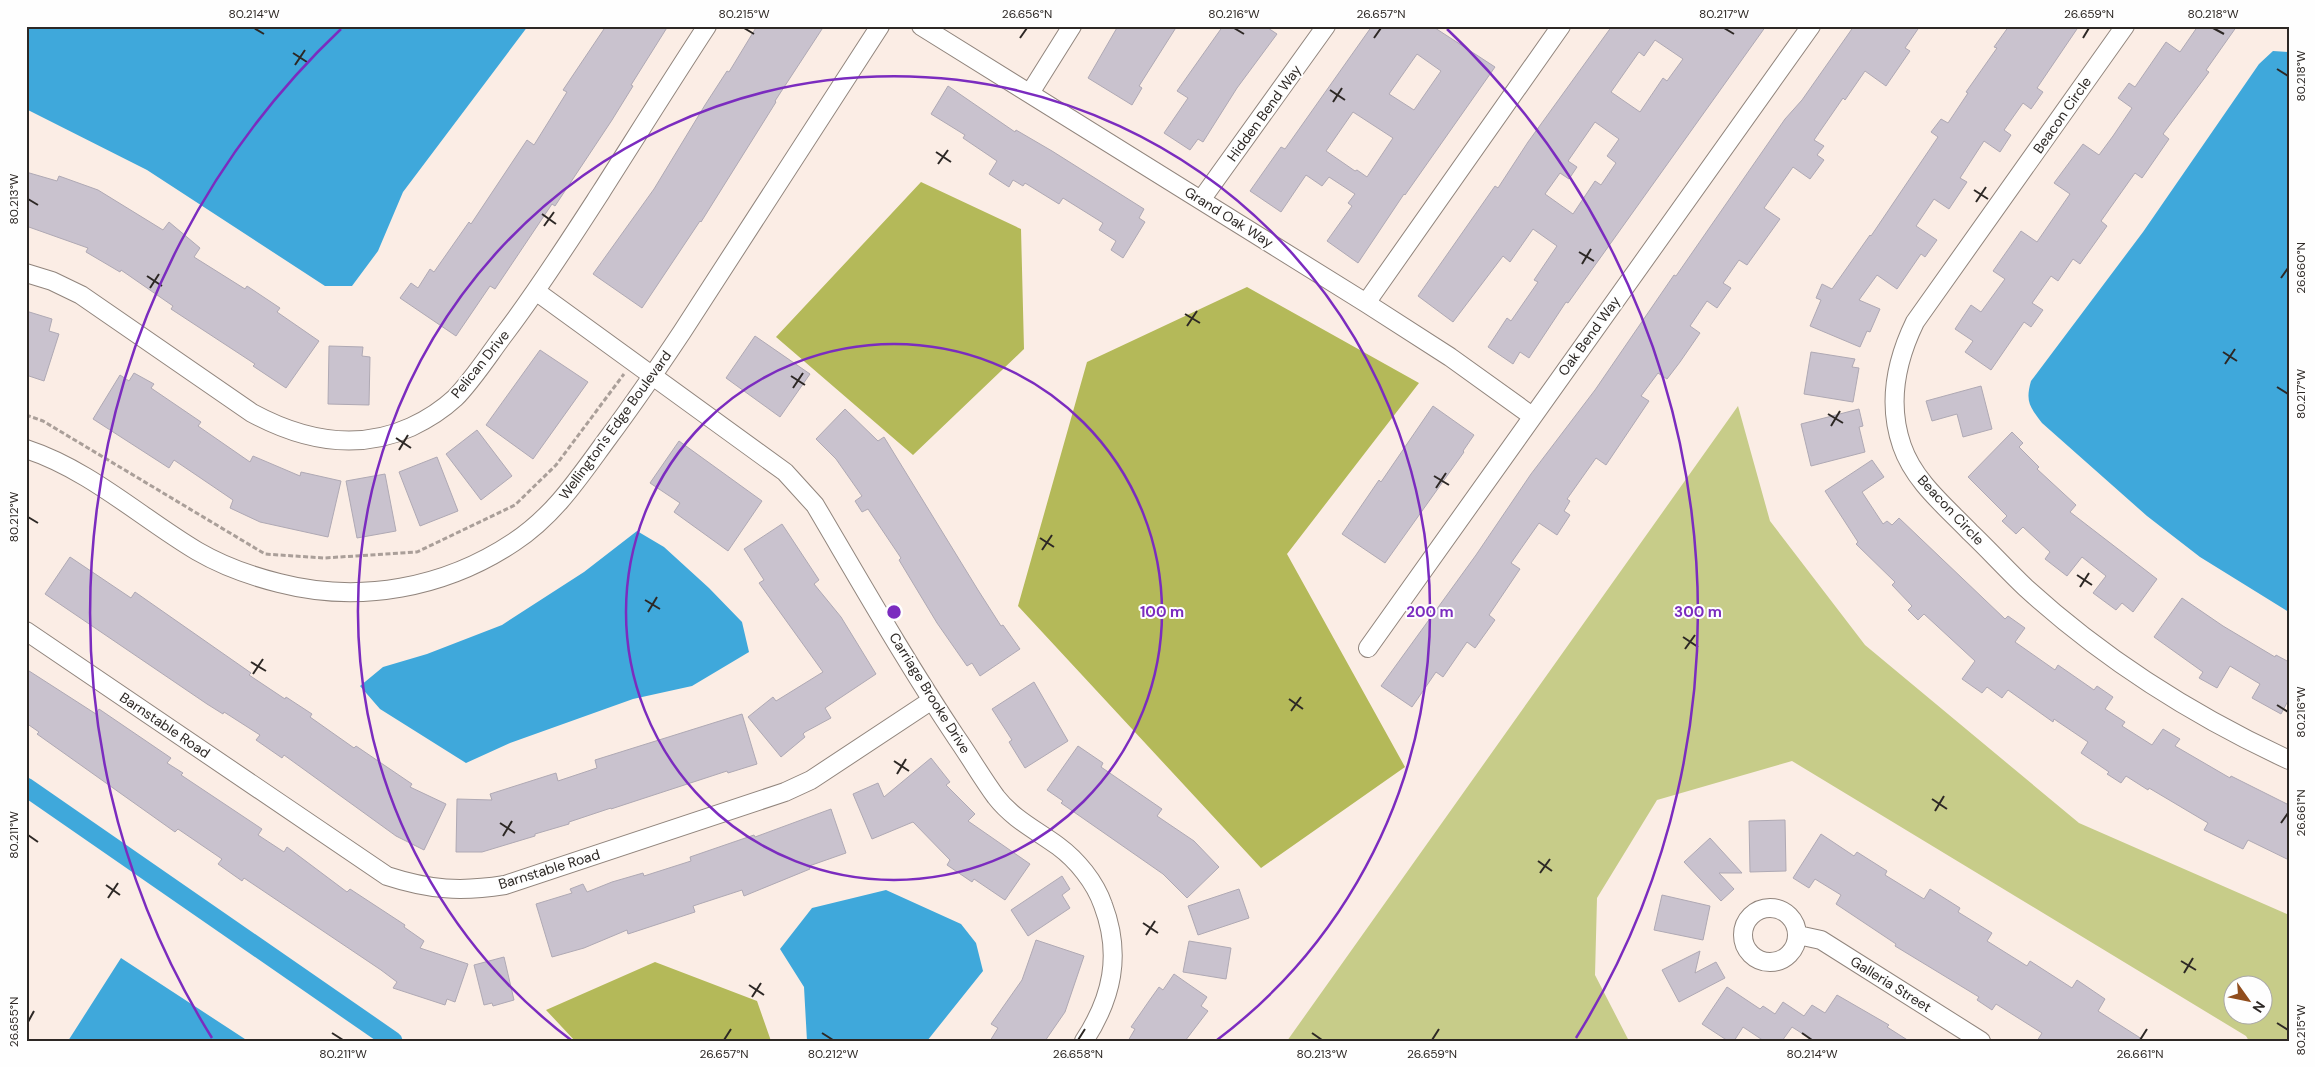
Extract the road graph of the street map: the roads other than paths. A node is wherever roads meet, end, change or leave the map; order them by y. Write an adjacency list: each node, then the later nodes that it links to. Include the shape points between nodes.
1 (707, 26): 12 (street, Pelican Drive)
2 (880, 26): 14 (street, Wellington's Edge Boulevard)
3 (921, 26): 9 (street, Grand Oak Way)
4 (1072, 26): 9 (street)
5 (1326, 26): 10 (street, Hidden Bend Way)
6 (1561, 26): 13 (street)
7 (1811, 26): 15 (street, Oak Bend Way)
8 (2125, 26): 20 (street, Beacon Circle, via 1915,322 1897,366 1895,420 1902,447 1930,491 2026,588 2164,693 2212,722)
9 (1030, 93): 10 (street, Grand Oak Way)
10 (1202, 200): 13 (street, Grand Oak Way)
11 (26, 272): 12 (street, Pelican Drive, via 81,295 252,413 301,435 326,440 354,441 383,436 410,428 435,414 455,398)
12 (537, 292): 14 (street, Carriage Brooke Drive)
13 (1366, 303): 15 (street, Grand Oak Way, via 1450,357)
14 (653, 376): 16 (street, Wellington's Edge Boulevard, via 568,494 544,519 516,541 468,567 417,585 382,591 317,590 278,583 234,568 199,552 74,470); 19 (street, Carriage Brooke Drive, via 799,485 815,505)
15 (1532, 416): 18 (street, Oak Bend Way)
16 (26, 449)
17 (26, 631): 19 (street, Barnstable Road, via 388,876 445,890 505,885 785,792 811,780)
18 (1368, 648)
19 (932, 700): 22 (street, Carriage Brooke Drive, via 997,798 1017,818 1076,862 1103,904 1113,948 1112,972 1107,998)
20 (2289, 760)
21 (1798, 935): 23 (street, Galleria Street, via 1821,940)
22 (1084, 1041)
23 (1981, 1041)

